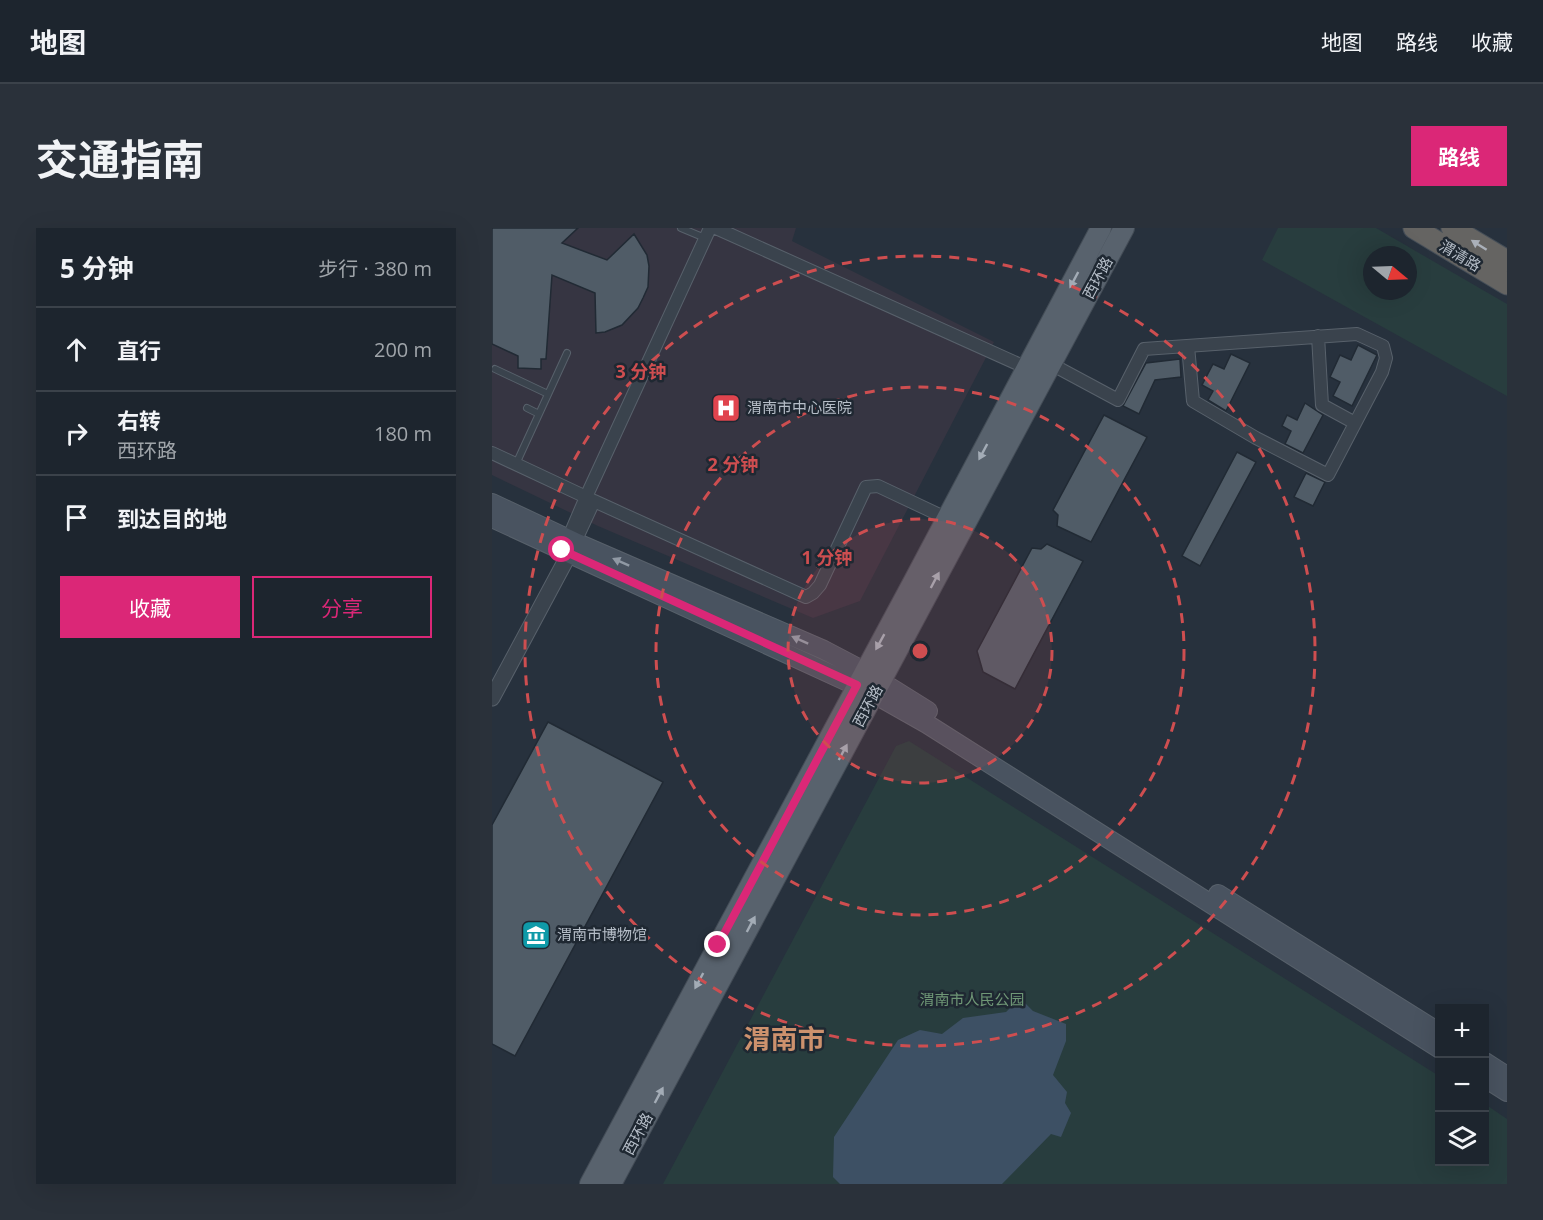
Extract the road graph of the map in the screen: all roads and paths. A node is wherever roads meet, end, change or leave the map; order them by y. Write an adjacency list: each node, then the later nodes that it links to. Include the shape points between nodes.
1 (681, 228): 7 (lane)
2 (716, 228): 14 (street)
3 (1101, 228): 14 (main road, 西环路, one-way to 14)
4 (1124, 228): 13 (main road, 西环路)
5 (1414, 228): 9 (highway, 渭清路)
6 (1452, 228): 8 (highway, 渭清路, one-way to 6)
7 (707, 233): 22 (street)
8 (1507, 261)
9 (1507, 284)
10 (1318, 336): 11 (street); 19 (street, via 1322,405); 19 (street, via 1357,334 1383,346 1386,358 1382,372)
11 (1188, 346): 13 (street, via 1144,350 1118,400); 19 (street, via 1193,401 1328,475)
12 (567, 353): 16 (lane)
13 (1051, 364): 28 (main road, 西环路, one-way to 13)
14 (1028, 368): 25 (main road, 西环路, one-way to 25)
15 (495, 369): 16 (lane)
16 (548, 394): 18 (lane)
17 (527, 408): 18 (lane)
18 (539, 414): 21 (lane)
19 (1355, 423)
20 (492, 453): 21 (street)
21 (516, 464): 22 (street)
22 (590, 499): 25 (street, via 806,597 820,585 866,488 878,486); 26 (street)
23 (492, 503): 26 (main road)
24 (492, 518): 26 (main road)
25 (948, 519): 28 (main road, 西环路, one-way to 28)
26 (568, 546): 27 (street); 28 (main road, via 824,650); 29 (street)
27 (492, 680)
28 (869, 683): 30 (main road); 31 (main road, via 927,724); 36 (main road, 西环路, one-way to 36); 37 (main road, 西环路, one-way to 28)
29 (492, 698)
30 (1435, 1030)
31 (1435, 1046)
32 (1489, 1065): 33 (main road)
33 (1507, 1076)
34 (1489, 1081): 35 (main road)
35 (1507, 1092)
36 (590, 1184)
37 (611, 1184)

